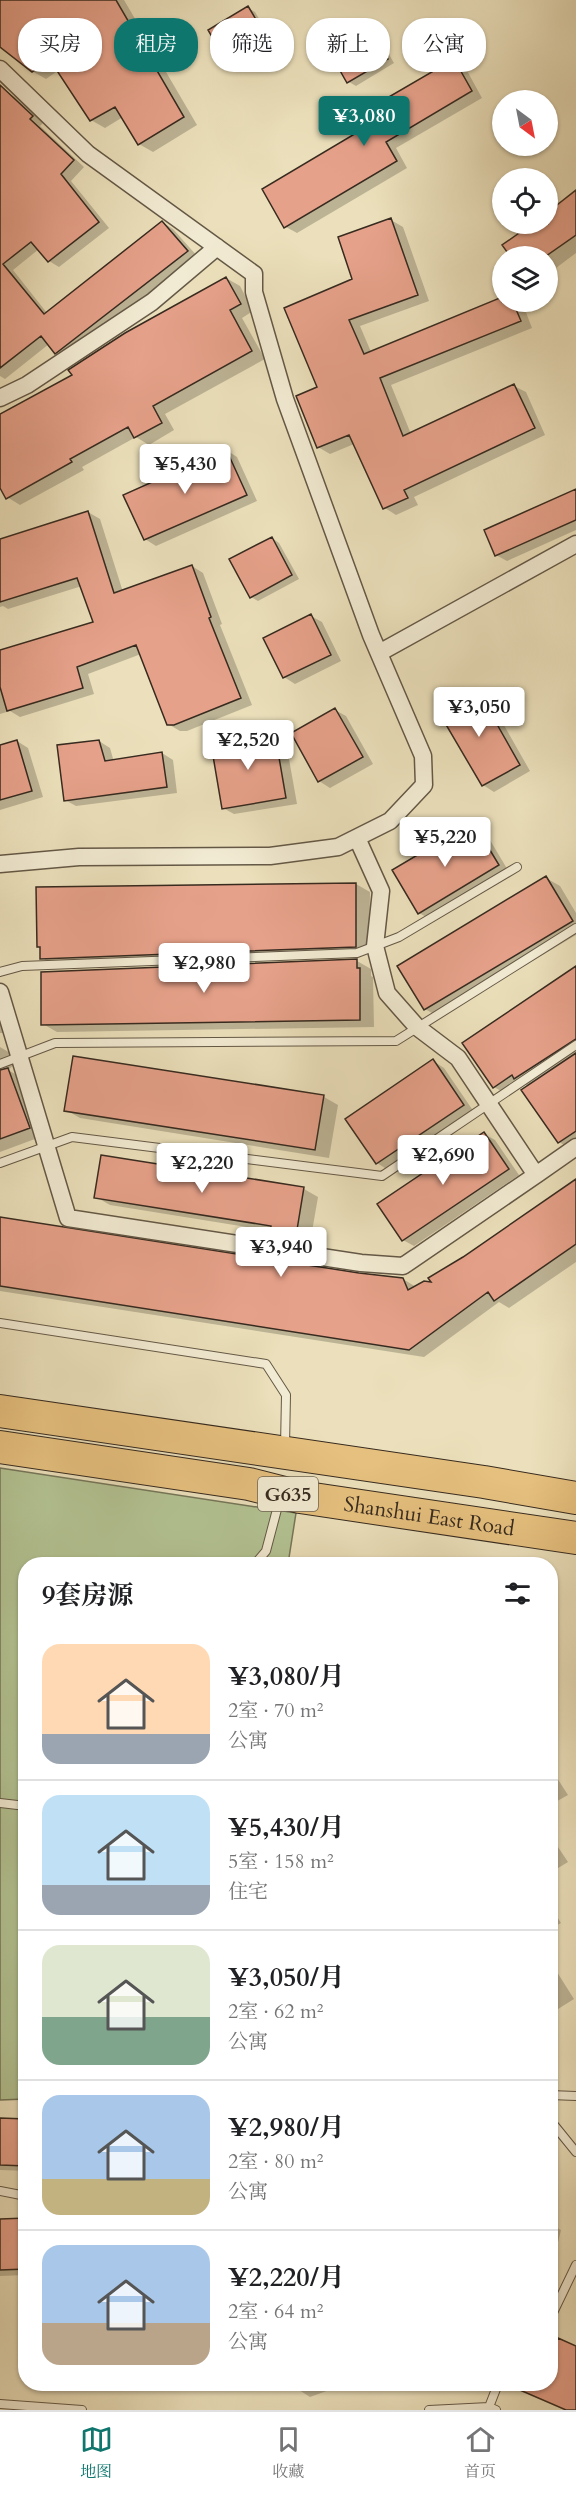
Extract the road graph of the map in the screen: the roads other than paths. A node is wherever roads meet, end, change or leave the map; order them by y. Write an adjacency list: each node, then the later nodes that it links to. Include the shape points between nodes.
1 (0, 69): 2 (street, via 88,154)
2 (218, 247): 3 (street, via 152,302 27,385); 5 (street, via 254,274 254,291 285,399)
3 (0, 398)
4 (576, 544): 5 (street)
5 (379, 653): 6 (street, via 423,756 424,784 390,821)
6 (357, 838): 7 (street, via 338,847 270,856 79,856); 10 (street, via 381,891)
7 (0, 864)
8 (517, 867): 10 (lane, via 399,937)
9 (576, 928): 13 (lane)
10 (375, 946): 11 (lane, via 357,953 22,966); 13 (street, via 387,993)
11 (0, 972)
12 (0, 992): 15 (street)
13 (417, 1027): 15 (lane, via 396,1041 56,1043); 17 (street, via 458,1058)
14 (576, 1045): 17 (lane)
15 (19, 1057): 16 (lane); 18 (street)
16 (0, 1064)
17 (489, 1104): 18 (lane, via 382,1176 72,1137); 21 (street)
18 (46, 1146): 20 (lane); 21 (street, via 68,1218 403,1266)
19 (576, 1147): 21 (street)
20 (0, 1163)
21 (536, 1175)
22 (0, 1323): 25 (lane, via 266,1365 286,1395)
23 (0, 1411): 25 (highway, Shanshui East Road / G635)
24 (0, 1447): 25 (highway, Shanshui East Road / G635, via 249,1484)
25 (283, 1473): 26 (highway, Shanshui East Road / G635, via 484,1482); 27 (highway, Shanshui East Road / G635); 28 (lane, via 266,1551)
26 (576, 1498)
27 (576, 1538)
28 (261, 1557)
29 (0, 1803): 30 (lane)
30 (18, 1805)
31 (558, 2096): 32 (lane)
32 (576, 2096)
33 (558, 2130): 34 (lane)
34 (576, 2152)
35 (0, 2191): 36 (lane)
36 (18, 2194)
37 (576, 2265): 38 (lane)
38 (558, 2302)
39 (496, 2391): 41 (lane)
40 (0, 2404): 42 (lane)
41 (492, 2408): 43 (lane)
42 (82, 2410)
43 (429, 2410)

